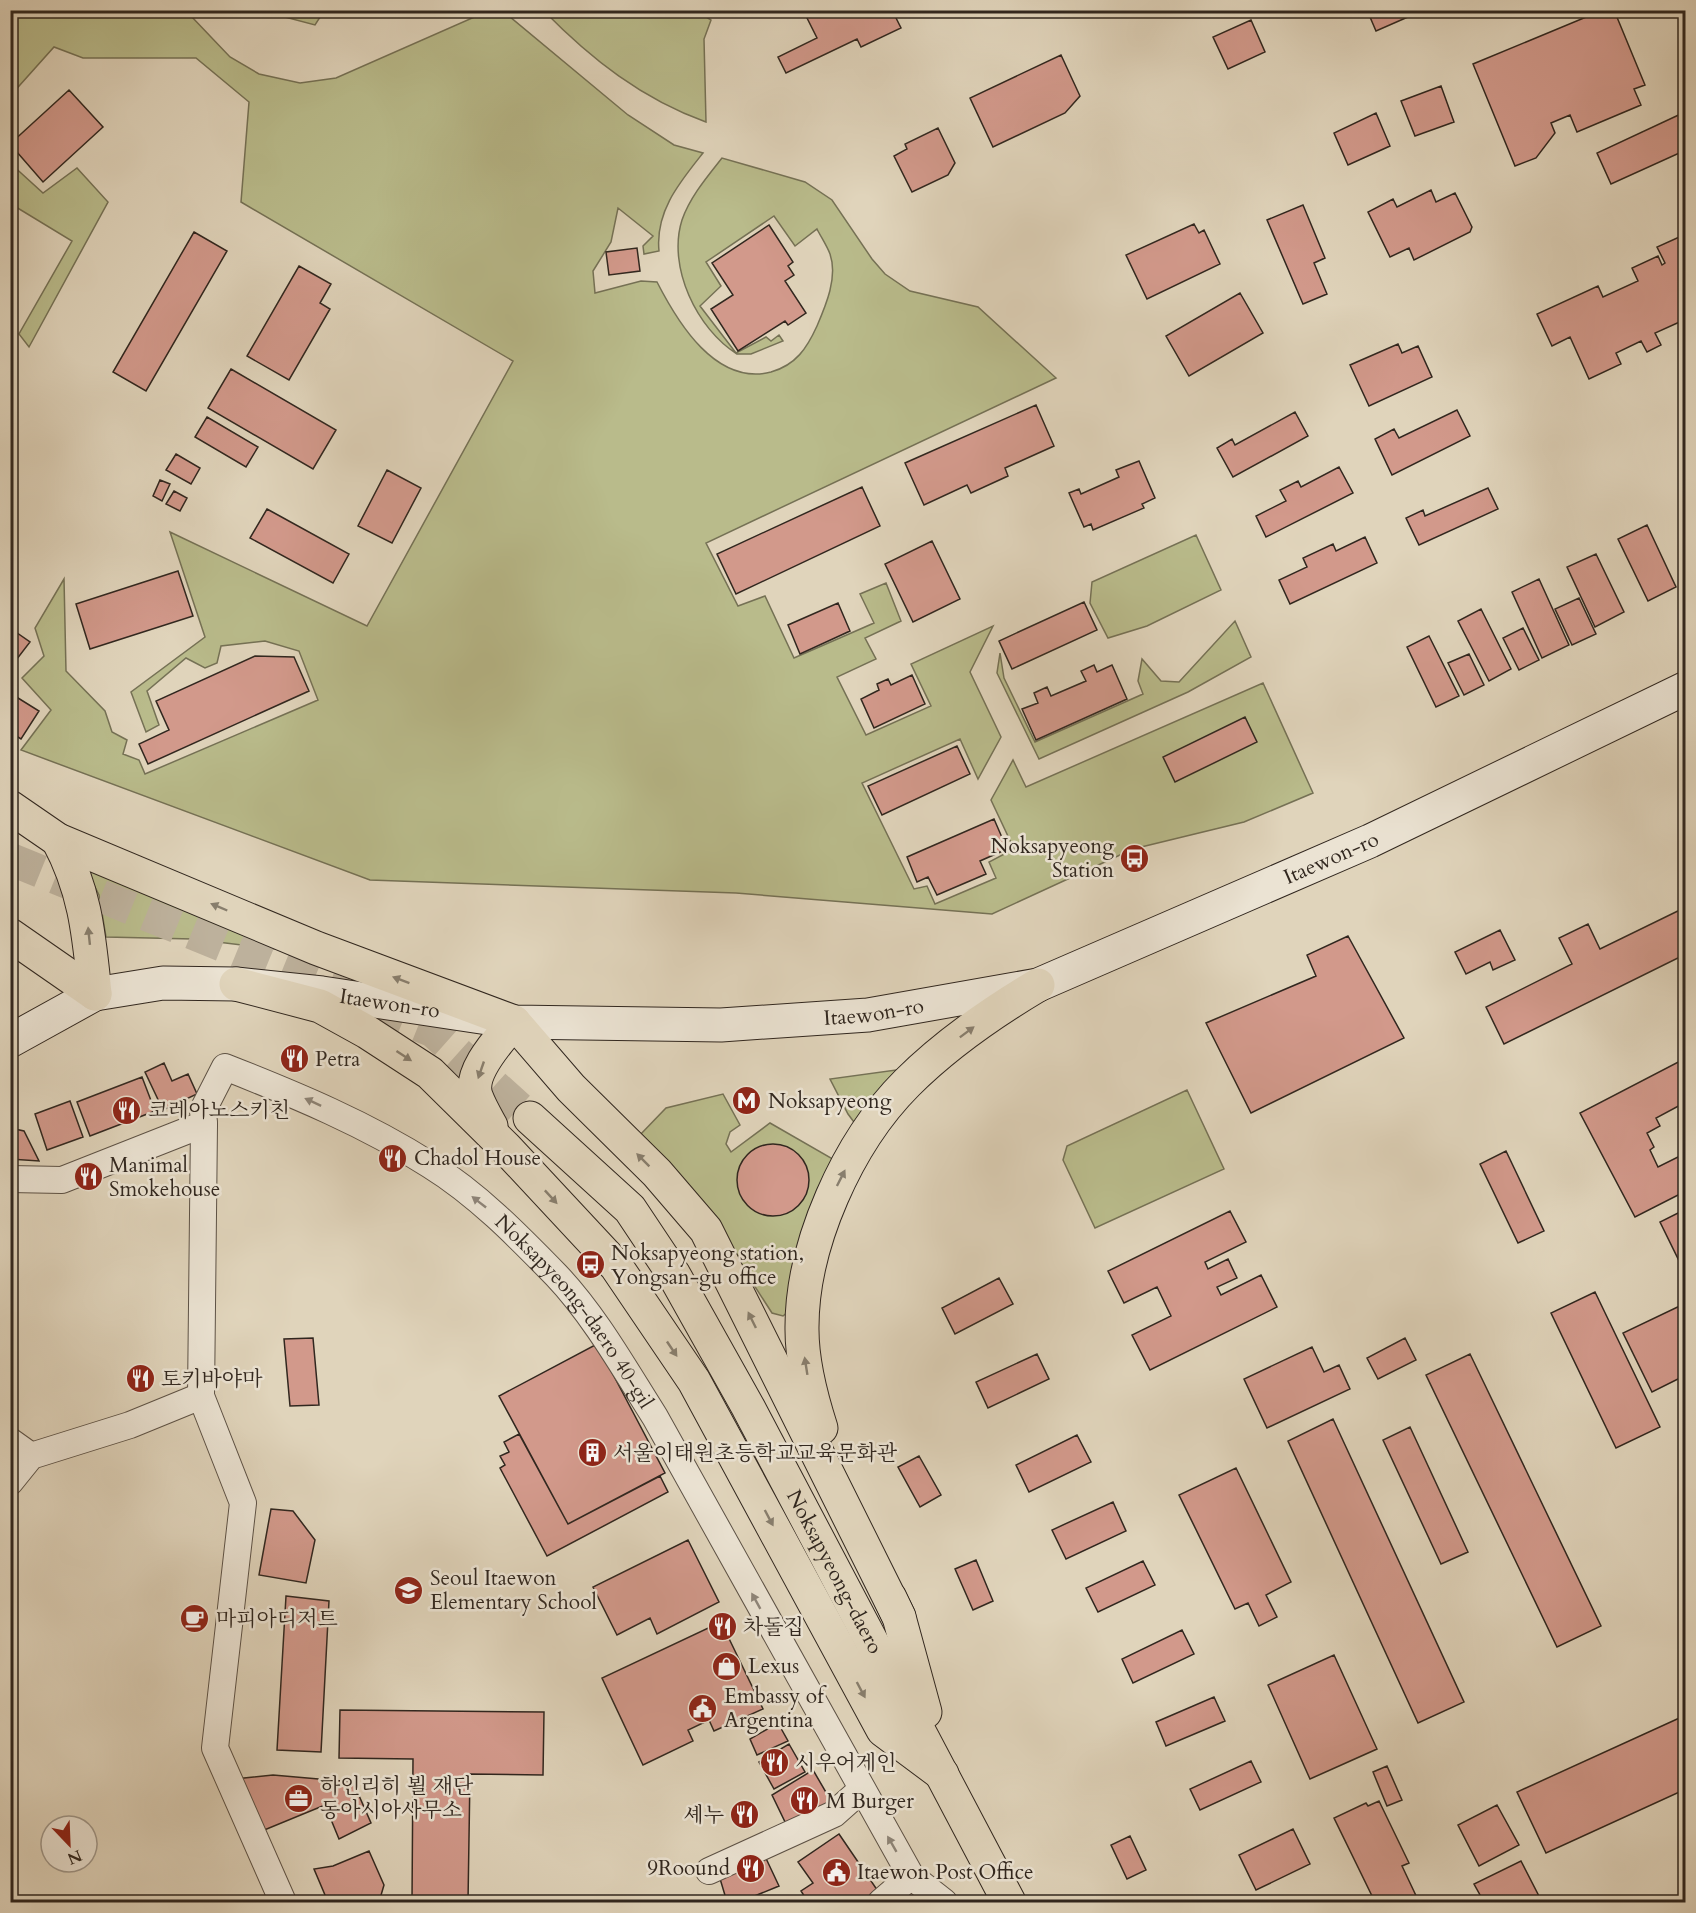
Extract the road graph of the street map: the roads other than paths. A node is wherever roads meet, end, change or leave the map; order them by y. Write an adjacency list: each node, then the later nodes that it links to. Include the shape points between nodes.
1 (1686, 688): 6 (main road, Itaewon-ro, via 1370,841)
2 (10, 807): 3 (main road)
3 (58, 840): 7 (main road, one-way to 3, via 87,914); 8 (main road, one-way to 3, via 316,948)
4 (10, 935): 7 (main road)
5 (236, 984): 7 (main road, Itaewon-ro, via 163,983); 8 (main road, Itaewon-ro, via 322,993); 12 (main road, one-way to 12, via 320,1006 367,1032 430,1073)
6 (1038, 985): 8 (main road, Itaewon-ro, via 868,1015 721,1025); 18 (main road, one-way to 6, via 828,1450 814,1407 801,1330 810,1266 818,1233 842,1176 882,1113 905,1085 965,1033)
7 (95, 994): 9 (main road, Itaewon-ro)
8 (514, 1023): 12 (main road, one-way to 12, via 487,1053 475,1094); 18 (main road, one-way to 8, via 706,1230)
9 (10, 1041)
10 (530, 1118): 19 (main road, Noksapyeong-daero, via 630,1209 674,1275)
11 (204, 1124): 13 (street, via 62,1180); 14 (street); 20 (street, Noksapyeong-daero 40-gil, one-way to 11, via 655,1417 611,1347 558,1277 490,1211 432,1166 309,1100 225,1066 203,1110)
12 (497, 1139): 19 (main road, one-way to 19, via 616,1266 694,1381 883,1730)
13 (10, 1179)
14 (201, 1396): 16 (street, via 130,1425); 23 (street, via 243,1503 215,1748)
15 (10, 1441): 16 (street)
16 (31, 1456): 17 (street)
17 (10, 1482)
18 (899, 1617): 19 (main road)
19 (942, 1774): 26 (main road, Noksapyeong-daero)
20 (861, 1790): 21 (street, via 834,1814); 22 (street, Noksapyeong-daero 40-gil, one-way to 20)
21 (709, 1871)
22 (911, 1876): 24 (street); 25 (street, Noksapyeong-daero 40-gil)
23 (284, 1902)
24 (881, 1902)
25 (944, 1902)
26 (1009, 1902)

